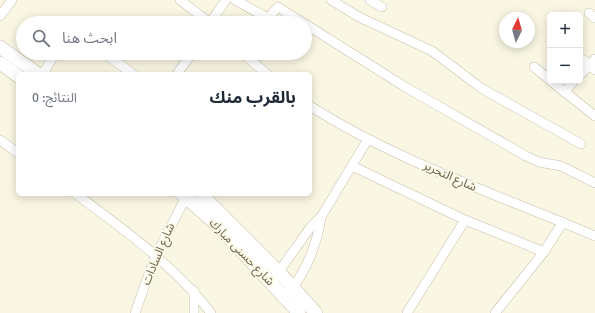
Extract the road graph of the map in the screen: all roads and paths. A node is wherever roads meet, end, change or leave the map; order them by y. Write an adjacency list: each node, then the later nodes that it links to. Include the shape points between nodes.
1 (12, 0): 8 (street)
2 (180, 0): 9 (street)
3 (226, 0): 10 (street)
4 (235, 0): 11 (street)
5 (331, 0): 41 (street, via 359,17 432,51 481,88)
6 (370, 0): 7 (street)
7 (382, 7)
8 (0, 16)
9 (201, 16)
10 (215, 16)
11 (264, 16)
12 (270, 16): 13 (street, via 278,7)
13 (292, 16)
14 (312, 29): 44 (street, via 407,88 526,156 539,162 561,166)
15 (0, 47): 16 (main road)
16 (16, 58)
17 (583, 59): 24 (street)
18 (18, 60): 26 (main road)
19 (51, 60): 27 (street)
20 (114, 60): 28 (street)
21 (187, 60): 29 (street)
22 (250, 60): 30 (street)
23 (0, 63): 32 (main road)
24 (593, 65): 31 (street)
25 (534, 66): 33 (street)
26 (35, 72)
27 (44, 72)
28 (130, 72)
29 (178, 72)
30 (265, 72)
31 (583, 73)
32 (16, 75)
33 (547, 77)
34 (555, 84): 36 (street)
35 (571, 84): 36 (street)
36 (564, 92): 38 (street)
37 (312, 107): 39 (street, شارع التحرير)
38 (593, 112)
39 (368, 139): 43 (street); 50 (street, شارع التحرير)
40 (0, 140): 42 (street)
41 (580, 144)
42 (16, 152)
43 (352, 166): 48 (street); 49 (street)
44 (595, 184)
45 (79, 196): 53 (street)
46 (184, 196): 53 (street, شارع السادات); 55 (main road, شارع حسنى مبارك, via 218,226)
47 (203, 196): 54 (main road, شارع حسنى مبارك)
48 (321, 217): 54 (street, via 310,228); 56 (street, via 308,263)
49 (465, 220): 52 (street); 64 (street)
50 (563, 222): 51 (street, شارع التحرير); 52 (street)
51 (595, 236)
52 (544, 252): 65 (street)
53 (155, 257): 57 (street); 59 (street, شارع السادات)
54 (279, 272): 55 (street); 56 (main road, شارع حسنى مبارك)
55 (271, 282): 58 (main road, شارع حسنى مبارك)
56 (294, 287): 58 (street); 63 (main road, شارع حسنى مبارك)
57 (194, 292): 60 (street); 61 (street)
58 (286, 299): 62 (main road, شارع حسنى مبارك)
59 (136, 313)
60 (194, 313)
61 (211, 313)
62 (299, 313)
63 (316, 313)
64 (407, 313)
65 (495, 313)

